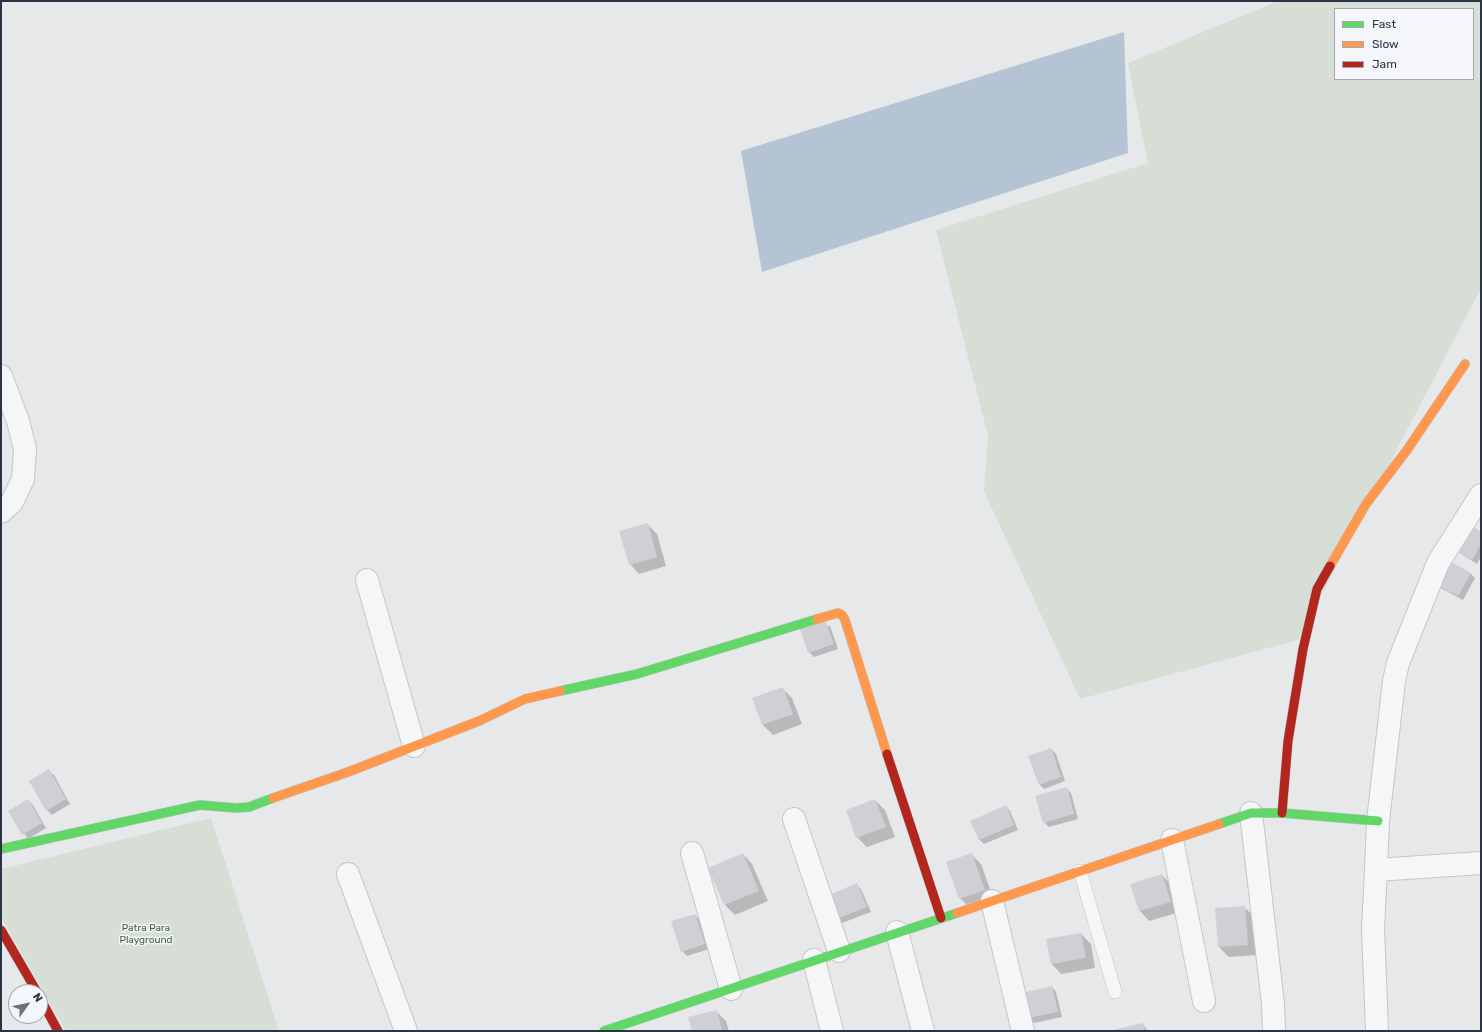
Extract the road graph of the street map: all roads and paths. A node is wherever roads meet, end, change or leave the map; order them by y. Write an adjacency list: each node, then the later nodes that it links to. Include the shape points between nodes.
1 (1465, 364): 8 (street, via 1407,450 1366,504 1317,589 1303,649 1288,741)
2 (1, 376): 4 (street, via 18,420 25,449 23,479 12,502)
3 (1481, 495): 10 (street, via 1438,564 1398,663)
4 (1, 512)
5 (367, 580): 6 (street)
6 (414, 746): 12 (street, via 249,807 200,805); 19 (street, via 479,722 525,700 638,674 838,613 845,620 875,719)
7 (1251, 813): 8 (street); 11 (street); 35 (street)
8 (1282, 813): 10 (street)
9 (794, 819): 22 (street)
10 (1371, 820): 15 (street)
11 (1172, 840): 16 (street); 27 (street)
12 (1, 849)
13 (692, 853): 25 (street)
14 (1481, 863): 15 (street)
15 (1376, 870): 36 (street, via 1373,928)
16 (1080, 871): 18 (street); 26 (lane)
17 (348, 874): 30 (street)
18 (992, 901): 19 (street); 34 (street)
19 (942, 918): 21 (street)
20 (1, 930): 24 (street)
21 (897, 932): 22 (street); 33 (street)
22 (839, 951): 23 (street)
23 (814, 960): 25 (street); 32 (street)
24 (32, 984)
25 (731, 989): 31 (street)
26 (1116, 992)
27 (1204, 1001)
28 (48, 1013): 29 (street)
29 (58, 1031)
30 (406, 1031)
31 (604, 1031)
32 (832, 1031)
33 (922, 1031)
34 (1023, 1031)
35 (1274, 1031)
36 (1377, 1031)

